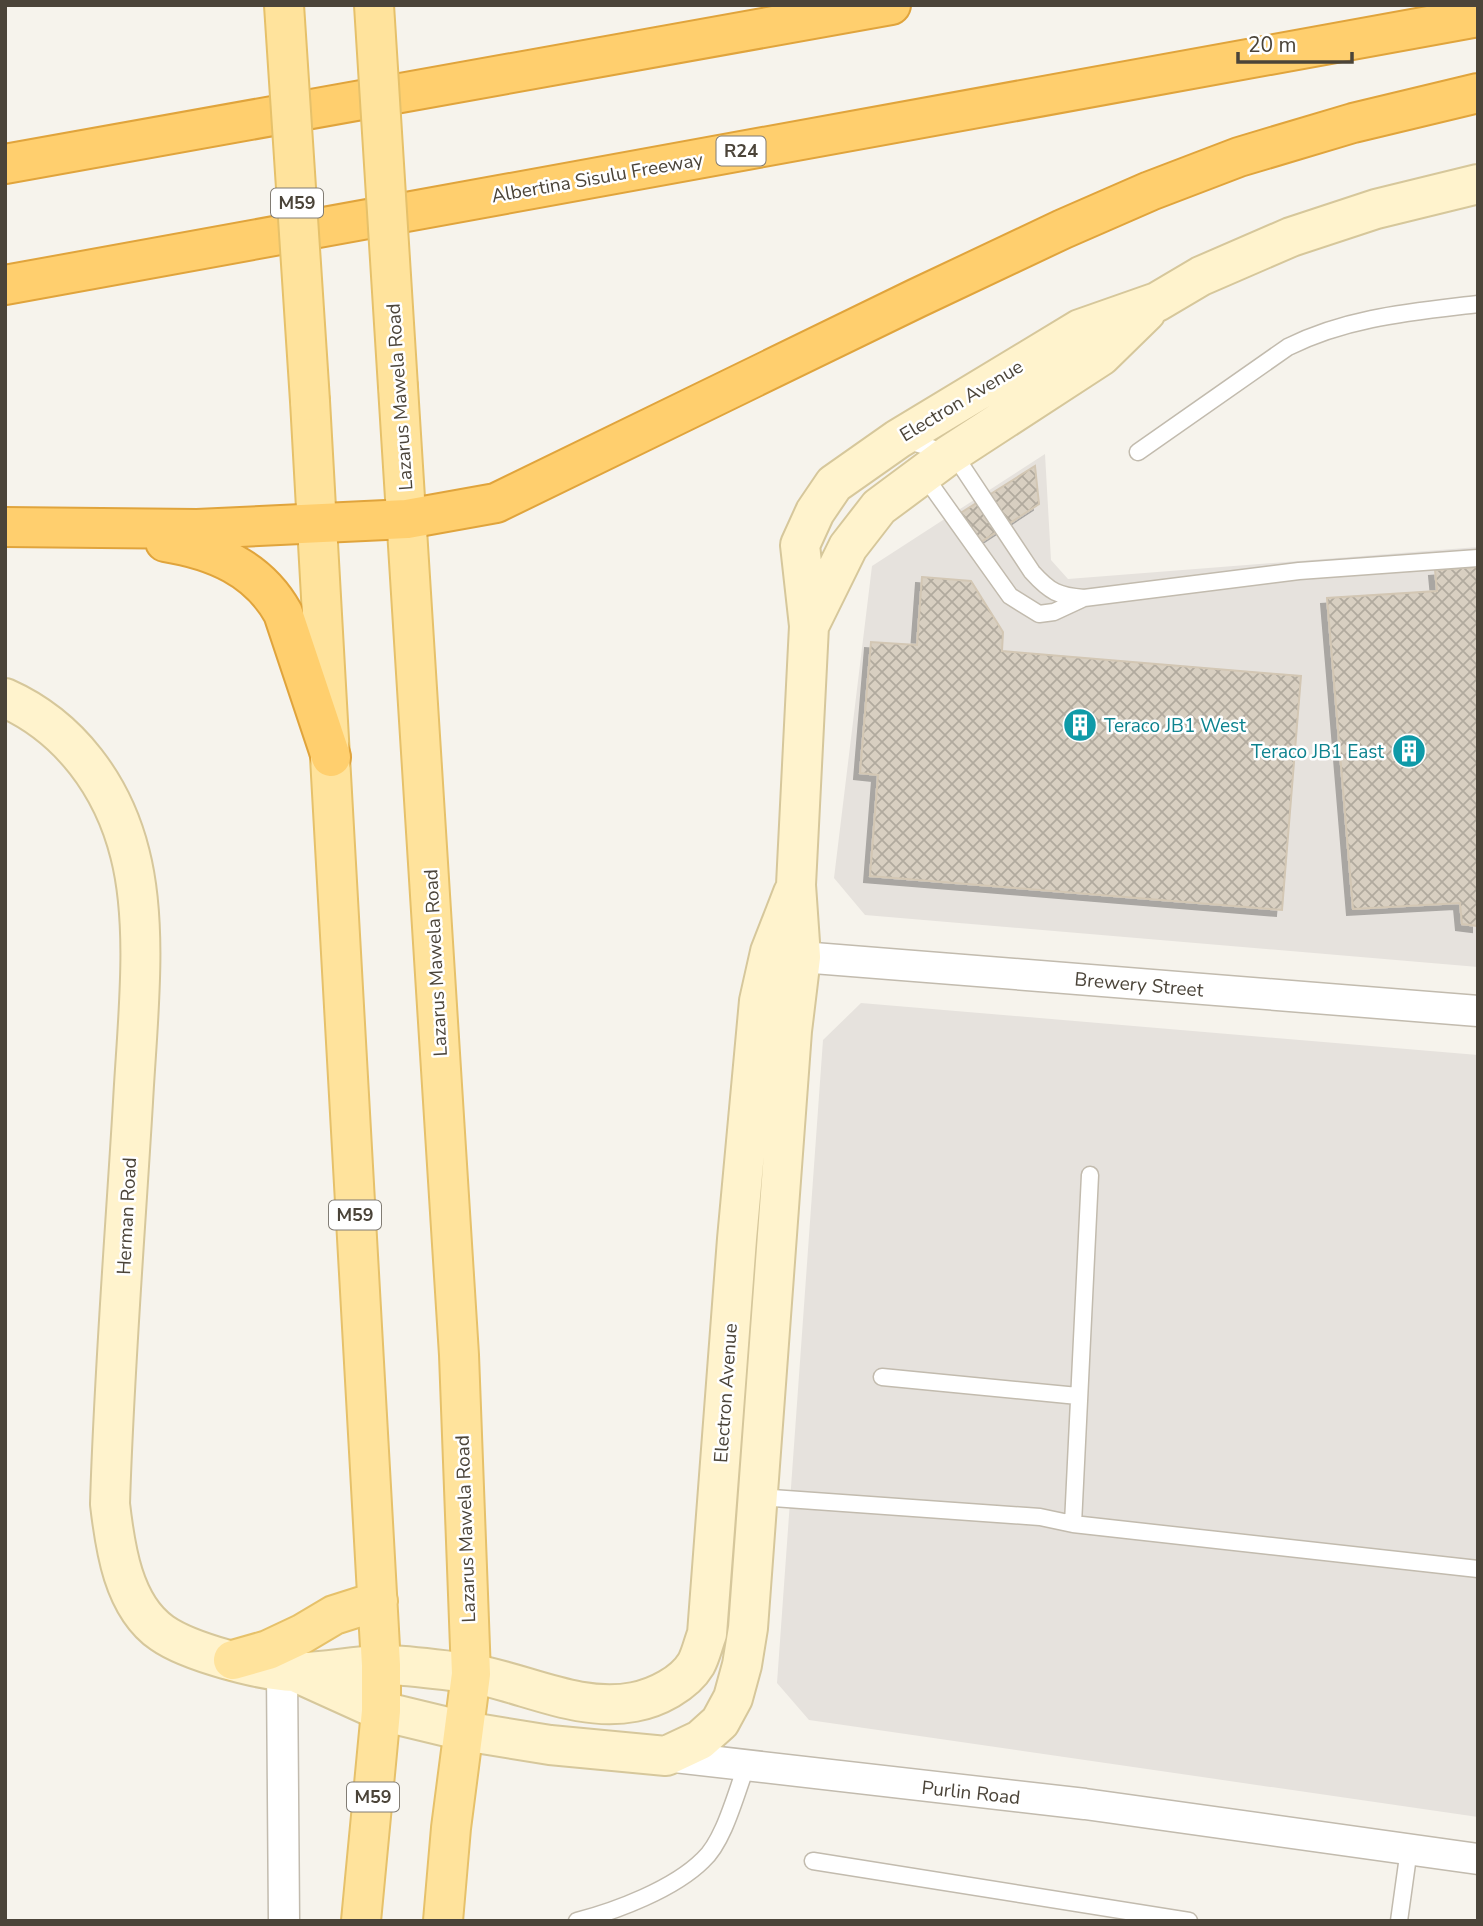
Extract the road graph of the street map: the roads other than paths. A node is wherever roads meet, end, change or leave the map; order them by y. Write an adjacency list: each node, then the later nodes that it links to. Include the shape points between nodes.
1 (284, 5): 15 (main road, M59, bridge)
2 (374, 5): 14 (main road, Lazarus Mawela Road, bridge)
3 (891, 5): 6 (highway)
4 (1478, 17): 8 (highway, Albertina Sisulu Freeway / R24)
5 (1478, 93): 14 (highway, via 1252,153 1150,191 917,298 521,492 496,503)
6 (5, 164)
7 (1478, 184): 9 (main road, Electron Avenue, via 1376,209 1292,237 1201,276)
8 (5, 285)
9 (1157, 302): 11 (main road, Electron Avenue, via 1080,330); 13 (main road, via 1101,356)
10 (1478, 304): 12 (lane, via 1366,318 1306,338)
11 (898, 439): 13 (lane, via 930,446); 20 (main road, Electron Avenue, via 834,484 815,512 800,545)
12 (1138, 452)
13 (936, 464): 19 (lane, via 961,465 1046,587 1062,596); 19 (lane, via 1010,596 1039,614); 20 (main road, via 879,507 864,525 848,547)
14 (407, 519): 15 (highway); 35 (main road, Lazarus Mawela Road, via 459,1355)
15 (317, 522): 16 (highway, via 197,529); 22 (main road, M59)
16 (70, 526): 17 (highway); 22 (highway, via 211,552 261,582 283,612)
17 (5, 527)
18 (1478, 558): 19 (lane, via 1299,571)
19 (1084, 598)
20 (809, 626): 23 (main road, Electron Avenue, via 796,885)
21 (5, 698): 32 (main road, Herman Road, via 63,736 97,774 121,825 137,884 138,1007 110,1504 119,1559 137,1604 161,1633)
22 (331, 757): 31 (main road, M59)
23 (785, 955): 24 (street, Brewery Street); 28 (main road, Electron Avenue, via 792,1031); 35 (main road, Electron Avenue, via 760,1001 707,1634 697,1661 679,1682 634,1702 583,1702)
24 (1478, 1011)
25 (1090, 1175): 27 (lane)
26 (882, 1377): 27 (lane)
27 (1078, 1396): 29 (lane)
28 (758, 1497): 29 (lane, via 1040,1517); 38 (main road, Electron Avenue, via 748,1628 733,1698 720,1722 700,1740)
29 (1073, 1524): 30 (lane)
30 (1478, 1569)
31 (379, 1601): 32 (main road, via 334,1615 268,1650); 33 (main road, M59)
32 (233, 1660): 34 (main road, Herman Road)
33 (381, 1665): 34 (main road, Herman Road); 35 (main road, Herman Road); 36 (main road, M59)
34 (289, 1671): 36 (main road, Herman Road); 43 (street)
35 (471, 1674): 37 (main road, Lazarus Mawela Road)
36 (381, 1711): 37 (main road, Herman Road); 44 (main road, M59)
37 (464, 1731): 38 (main road, Purlin Road); 45 (main road, Lazarus Mawela Road)
38 (666, 1756): 39 (street, Purlin Road)
39 (746, 1767): 40 (street, Purlin Road, via 1084,1804); 46 (lane, via 724,1828 704,1860 662,1889)
40 (1409, 1849): 41 (street, Purlin Road); 48 (lane)
41 (1478, 1859)
42 (814, 1861): 47 (lane)
43 (284, 1921)
44 (361, 1921)
45 (443, 1921)
46 (577, 1921)
47 (1189, 1921)
48 (1399, 1921)

